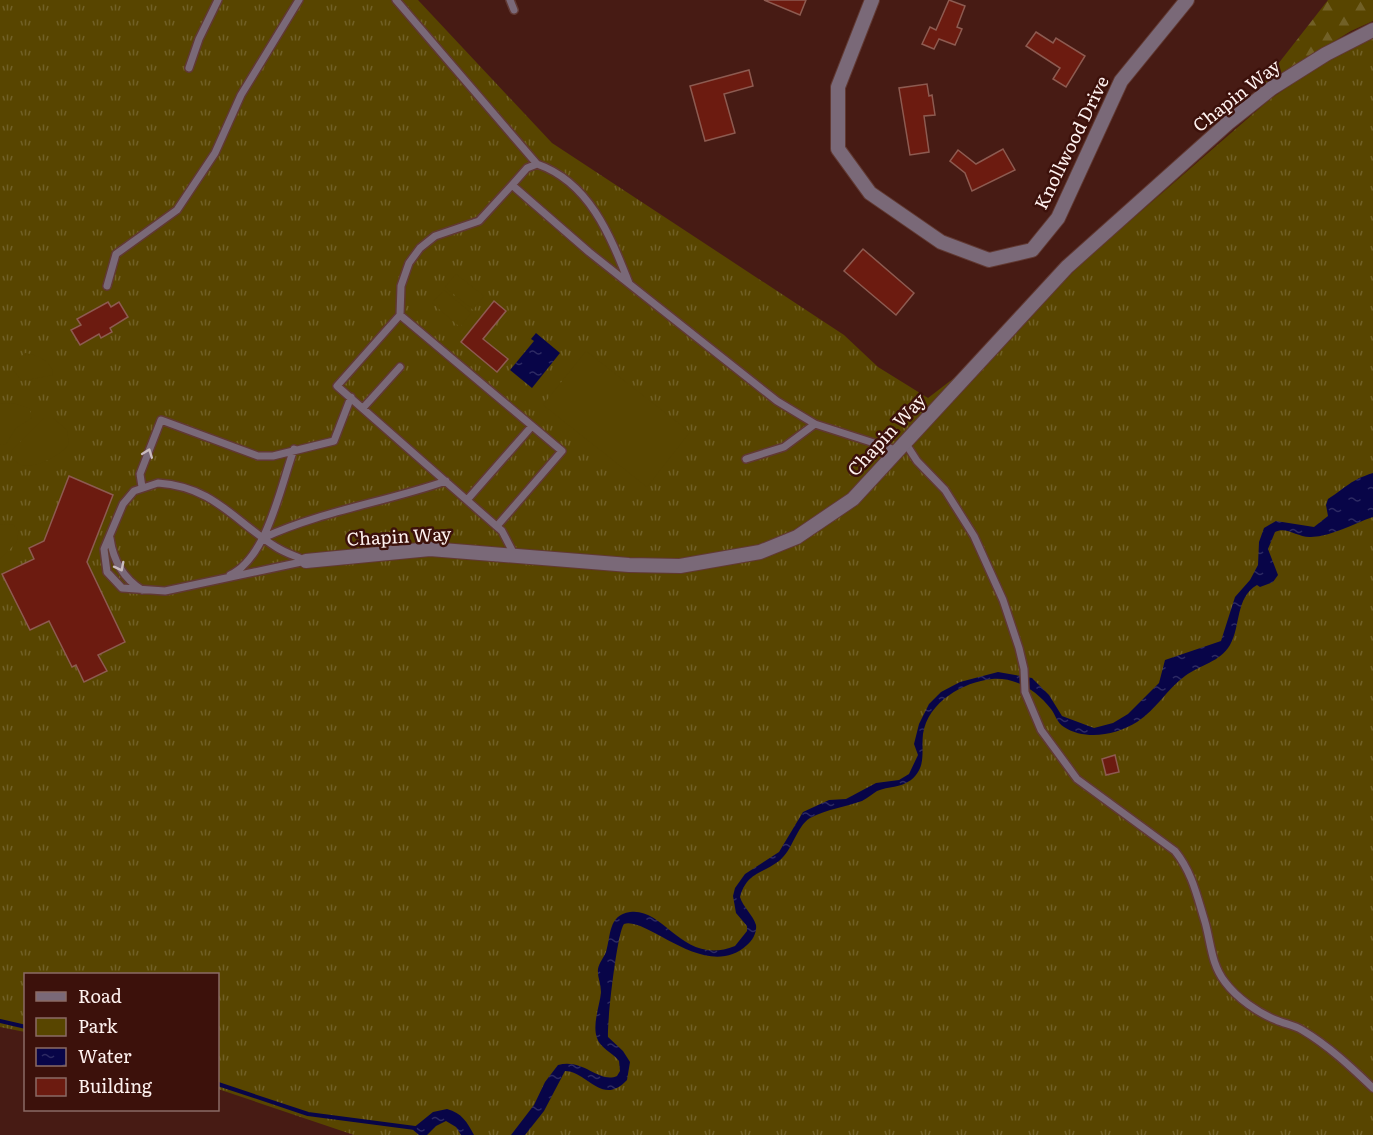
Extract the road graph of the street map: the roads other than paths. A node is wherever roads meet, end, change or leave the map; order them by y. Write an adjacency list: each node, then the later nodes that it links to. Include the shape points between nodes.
1 (218, 0): 9 (lane)
2 (298, 0): 13 (lane, via 241,95 215,153 177,210 116,254)
3 (396, 0): 10 (lane)
4 (510, 0): 7 (lane)
5 (872, 0): 6 (street, Knollwood Drive, via 838,87 838,149 870,193 941,242 989,260 1032,250 1058,218 1121,81)
6 (1187, 0)
7 (514, 10)
8 (1373, 30): 20 (street, Chapin Way, via 1272,88 1228,123 1067,267)
9 (189, 68)
10 (537, 164): 11 (lane, via 527,168); 12 (lane, via 555,170 587,200 612,242)
11 (512, 186): 12 (lane); 14 (lane, via 479,221 435,236 420,248 409,263 401,286)
12 (629, 283): 18 (lane, via 728,364)
13 (107, 286)
14 (400, 315): 16 (lane, via 337,386); 19 (lane)
15 (400, 367): 17 (lane)
16 (351, 398): 17 (lane); 21 (lane, via 334,441)
17 (363, 408): 23 (lane)
18 (815, 424): 20 (lane); 22 (lane, via 784,447)
19 (532, 426): 25 (lane); 26 (lane, via 562,451)
20 (902, 448): 29 (street, Chapin Way, via 853,499 828,518 760,552 680,566); 33 (lane, via 945,490 974,536 1003,600 1024,669 1025,692 1041,730 1077,778 1174,851 1186,865 1212,957 1225,983 1252,1007 1301,1029)
21 (294, 449): 24 (lane, one-way to 21, via 140,474 161,420 258,456); 28 (lane)
22 (746, 459)
23 (446, 482): 25 (lane); 28 (lane, via 305,520)
24 (142, 487): 27 (lane, via 123,504); 28 (lane, via 158,483 190,488 221,504)
25 (467, 500): 26 (lane)
26 (497, 526): 29 (lane)
27 (110, 535): 32 (lane, one-way to 32, via 125,576); 32 (lane, via 104,549 107,572 122,588)
28 (263, 538): 30 (lane); 31 (lane, via 242,567)
29 (515, 556): 30 (street, Chapin Way, via 430,549)
30 (306, 561): 31 (lane)
31 (219, 580): 32 (lane, via 165,591)
32 (143, 591)
33 (1373, 1088)

